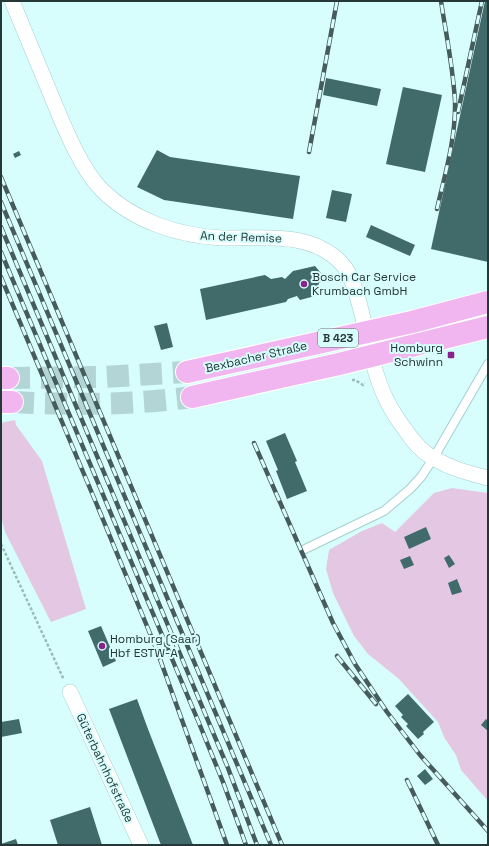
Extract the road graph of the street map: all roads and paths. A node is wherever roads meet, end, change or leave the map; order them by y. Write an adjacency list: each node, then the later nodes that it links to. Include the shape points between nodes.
1 (12, 1): 4 (street, An der Remise, via 65,129 87,171 102,190 141,218 163,228 220,238 285,238 307,241 322,248 344,266 352,283)
2 (488, 302): 4 (main road, Bexbacher Straße / B 423, via 412,322)
3 (488, 327): 4 (main road, Bexbacher Straße / B 423)
4 (369, 344): 6 (main road, Bexbacher Straße / B 423); 7 (main road, Bexbacher Straße / B 423); 8 (street, An der Remise, via 386,400 420,449)
5 (488, 364): 8 (lane)
6 (187, 372)
7 (192, 397)
8 (433, 458): 9 (street, An der Remise, via 454,469); 11 (lane, via 410,489 384,511)
9 (488, 478)
10 (1, 544): 12 (path)
11 (305, 548)
12 (70, 692): 13 (street, Güterbahnhofstraße)
13 (141, 845)

